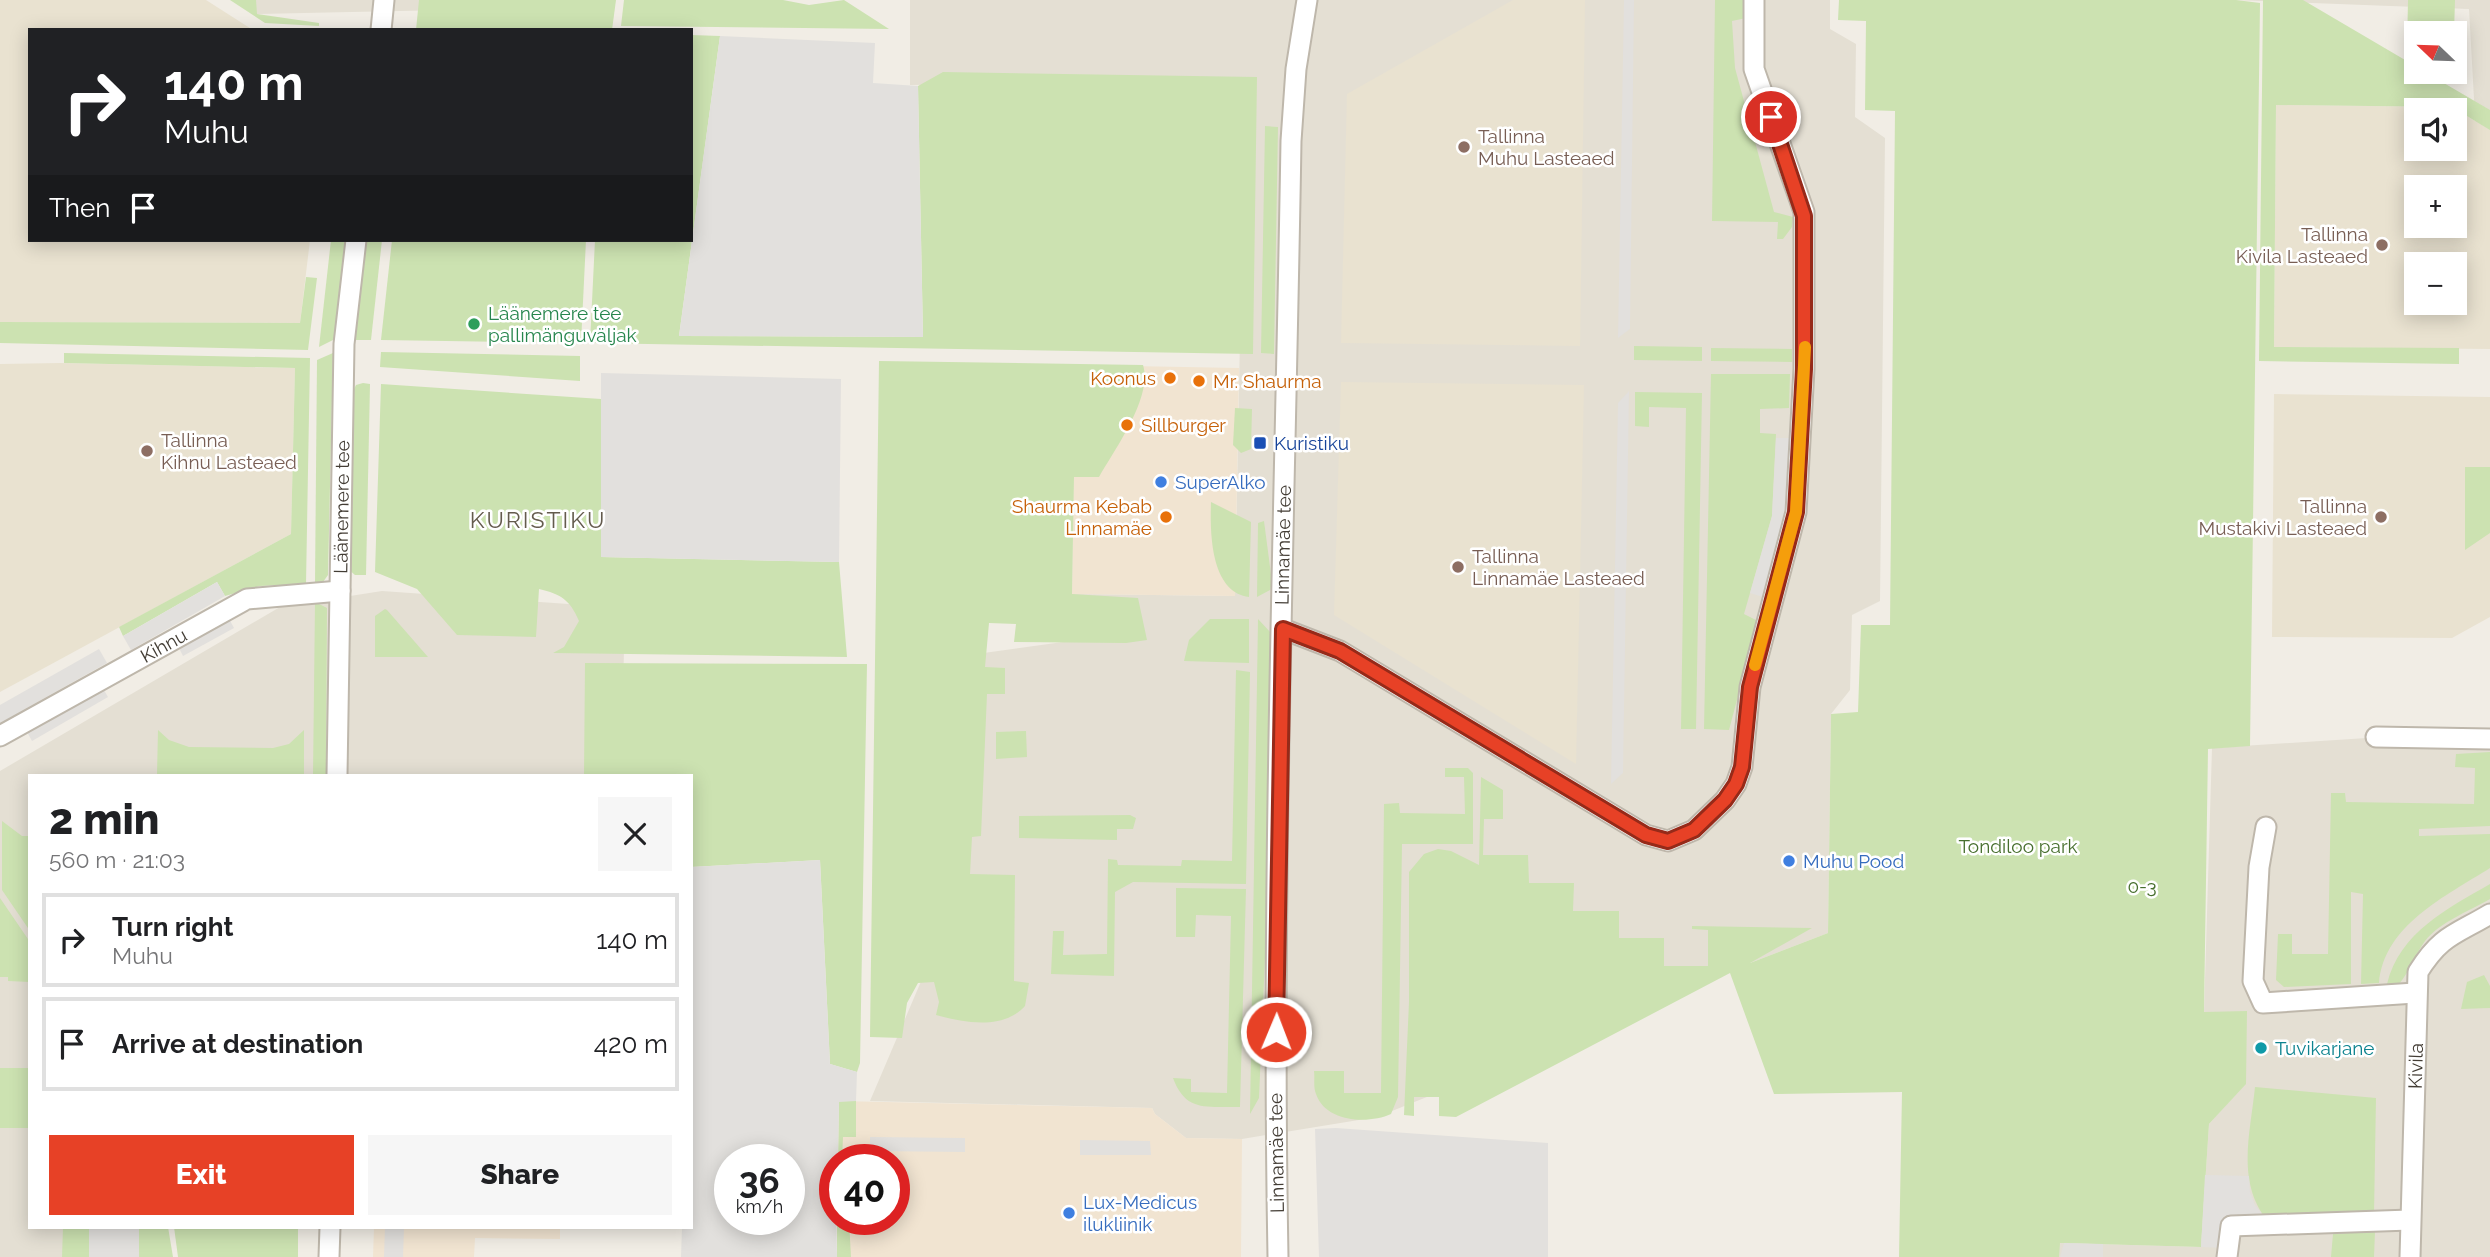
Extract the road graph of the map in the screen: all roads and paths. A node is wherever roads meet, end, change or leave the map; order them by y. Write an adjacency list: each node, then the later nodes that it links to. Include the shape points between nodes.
1 (384, 0): 4 (street)
2 (1307, 0): 7 (street, Linnamäe tee, via 1291,141)
3 (1754, 0): 7 (street, via 1754,69 1804,212 1804,369 1796,512 1750,687 1742,767 1725,800 1694,830 1668,841 1646,835 1340,651)
4 (381, 28)
5 (356, 242): 6 (street, Läänemere tee, via 344,344)
6 (340, 591): 8 (street, Kihnu, via 247,598); 11 (street, Läänemere tee)
7 (1283, 629): 18 (street, Linnamäe tee, via 1275,1101)
8 (0, 736)
9 (2376, 737): 10 (street)
10 (2490, 739)
11 (337, 774)
12 (2266, 827): 14 (street, via 2259,867 2253,981 2263,1003)
13 (2488, 920): 14 (street, Kivila, via 2451,933 2432,950 2418,972)
14 (2415, 993): 15 (street, Kivila)
15 (2410, 1220): 19 (street, via 2231,1226); 20 (street, Kivila)
16 (330, 1229): 17 (street)
17 (329, 1257)
18 (1278, 1257)
19 (2227, 1257)
20 (2410, 1257)

